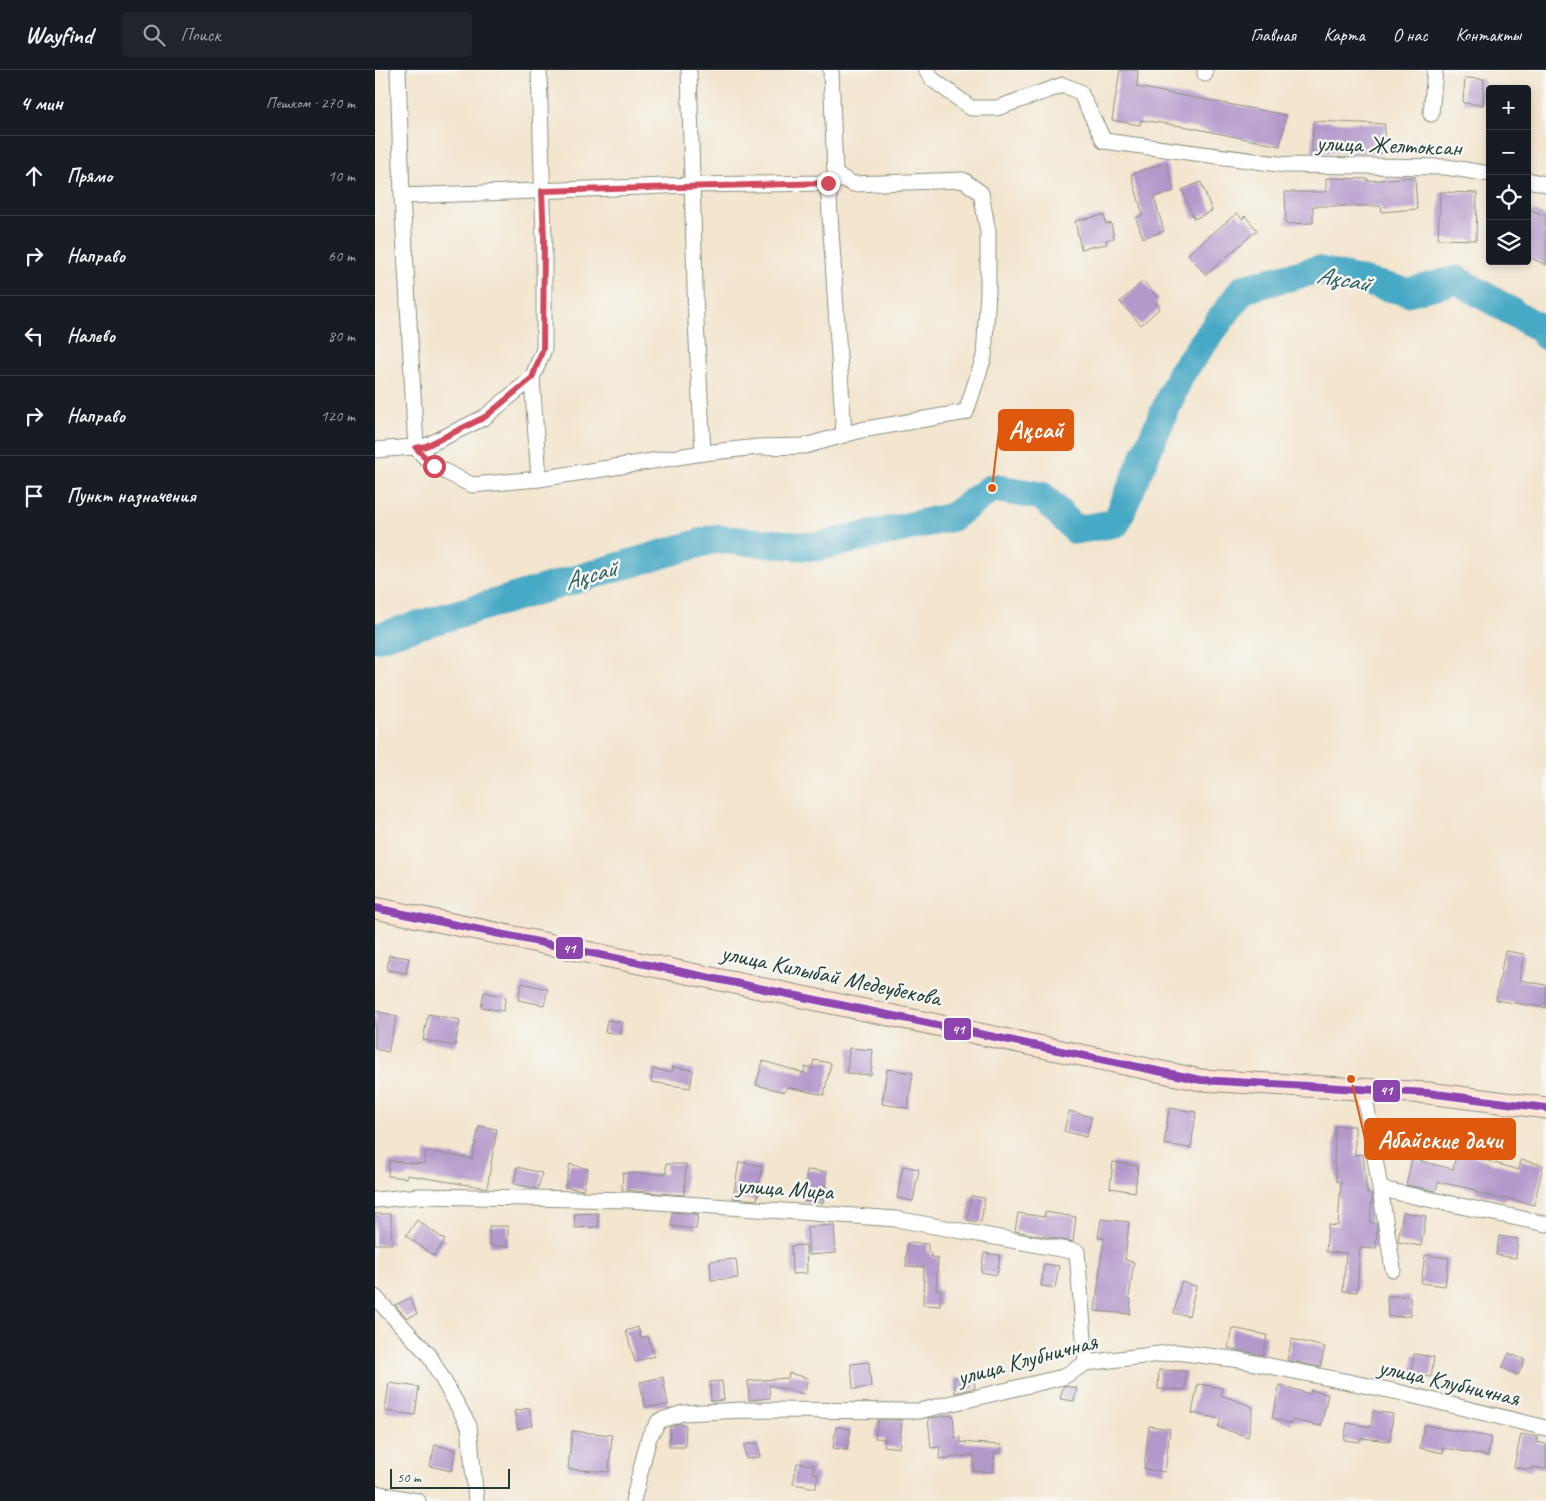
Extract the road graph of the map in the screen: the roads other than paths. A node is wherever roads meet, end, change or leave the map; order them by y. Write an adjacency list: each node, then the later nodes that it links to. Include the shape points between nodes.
1 (398, 70): 15 (street)
2 (539, 70): 14 (street)
3 (689, 70): 13 (street)
4 (831, 70): 9 (street, via 835,174)
5 (926, 70): 8 (street, улица Желтоксан, via 932,79 971,108 997,108 1067,86 1080,92 1104,141 1286,165 1446,167)
6 (1435, 70): 7 (street)
7 (1431, 114)
8 (1486, 173)
9 (844, 179): 11 (street); 17 (street, via 853,184 963,180 981,193 988,232 988,291 984,357 966,412)
10 (1531, 181): 12 (street)
11 (828, 183): 13 (street); 17 (street)
12 (1546, 184)
13 (692, 185): 14 (street); 20 (street)
14 (542, 191): 15 (street); 16 (street, via 543,349)
15 (402, 196): 18 (street)
16 (532, 378): 18 (street, via 485,417); 21 (street)
17 (844, 435): 20 (street, via 805,446)
18 (416, 448): 19 (street); 21 (street, via 434,466 472,485)
19 (375, 450)
20 (703, 453): 21 (street)
21 (539, 479)
22 (375, 908): 23 (main road, улица Килыбай Медеубекова, via 1201,1080)
23 (1364, 1090): 24 (main road, улица Килыбай Медеубекова, via 1429,1093); 25 (street)
24 (1546, 1108)
25 (1381, 1189): 27 (street); 28 (street)
26 (375, 1200): 30 (street, улица Мира, via 421,1196 629,1200 886,1218 1077,1252)
27 (1546, 1224)
28 (1393, 1269)
29 (375, 1297): 34 (street, via 429,1355 469,1426)
30 (1085, 1363): 31 (street, улица Клубничная, via 1176,1352 1240,1360 1398,1392); 35 (street, улица Клубничная, via 1063,1377 919,1411 683,1413 659,1421 649,1438)
31 (1546, 1428)
32 (375, 1493): 33 (street)
33 (418, 1501)
34 (476, 1501)
35 (633, 1501)

